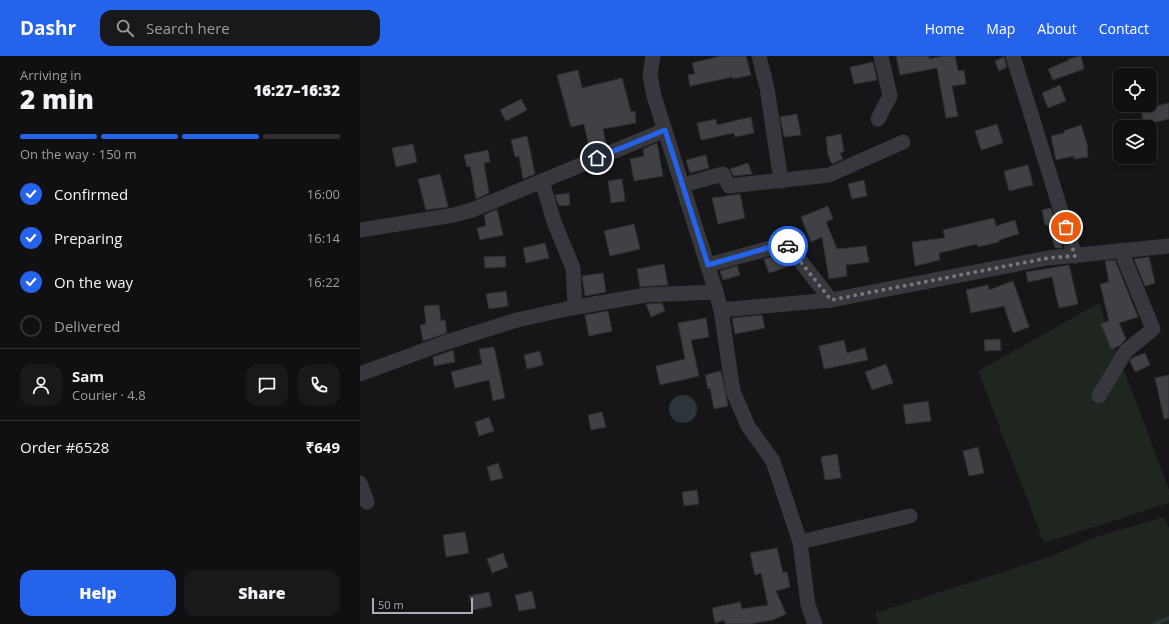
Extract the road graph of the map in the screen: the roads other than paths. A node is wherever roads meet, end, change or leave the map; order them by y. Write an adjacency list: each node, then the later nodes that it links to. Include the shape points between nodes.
1 (759, 56): 9 (street, via 767,88)
2 (882, 56): 5 (street, via 890,96)
3 (1013, 56): 14 (street)
4 (655, 57): 6 (street, via 650,76)
5 (878, 119)
6 (665, 130): 8 (street); 10 (street)
7 (903, 142): 9 (street, via 829,175)
8 (542, 181): 11 (street, via 454,215); 18 (street, via 554,222 573,268)
9 (781, 181): 10 (street, via 729,186 723,174)
10 (683, 185): 15 (street)
11 (360, 230)
12 (1169, 246): 13 (street)
13 (1120, 251): 14 (street); 21 (street, via 1152,329 1126,351)
14 (1075, 256): 17 (street, via 1048,258)
15 (708, 265): 16 (street); 17 (street, via 781,244 786,245)
16 (716, 292): 18 (street, via 646,295); 19 (street)
17 (831, 300): 19 (street)
18 (575, 307): 20 (street, via 516,320)
19 (721, 310): 25 (street, via 733,391 748,426 773,461)
20 (360, 374)
21 (1099, 396)
22 (360, 483): 23 (street)
23 (367, 502)
24 (910, 516): 25 (street)
25 (800, 542): 26 (street, via 808,605)
26 (815, 624)

